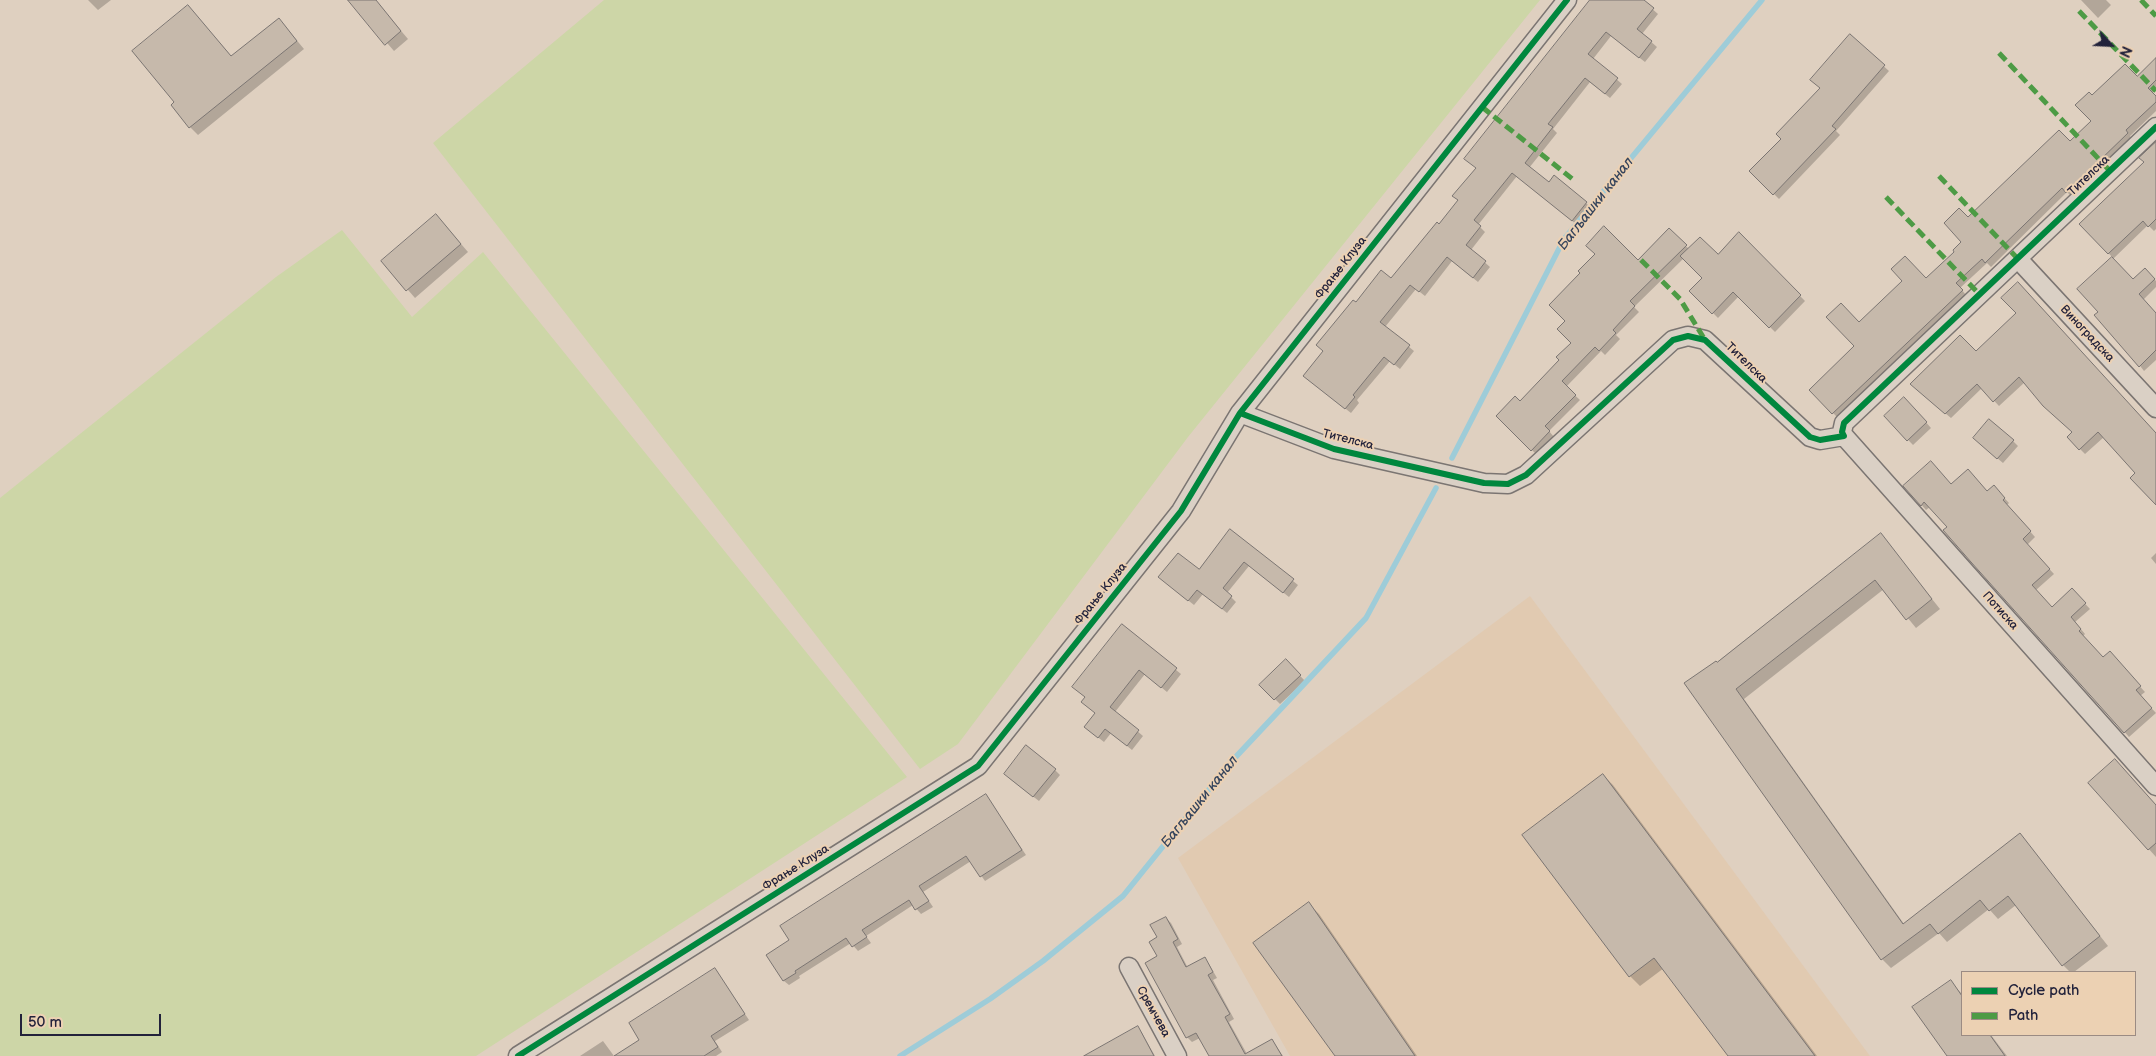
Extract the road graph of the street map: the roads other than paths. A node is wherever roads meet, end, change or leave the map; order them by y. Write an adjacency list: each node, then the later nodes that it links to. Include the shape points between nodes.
1 (1567, 0): 5 (street, Фрање Клуза)
2 (2156, 127): 3 (street, Тителска)
3 (2018, 259): 4 (street, Виноградска); 6 (street, Тителска, via 1844,423)
4 (2156, 408)
5 (1240, 413): 6 (street, Тителска, via 1334,449 1484,483 1508,484 1526,475 1673,340 1688,336 1705,340 1810,437 1820,440); 9 (street, Фрање Клуза, via 1181,511 978,766)
6 (1844, 436): 7 (street, Потиска)
7 (2156, 786)
8 (1129, 967): 10 (street, Сремчева)
9 (518, 1056)
10 (1177, 1056)

